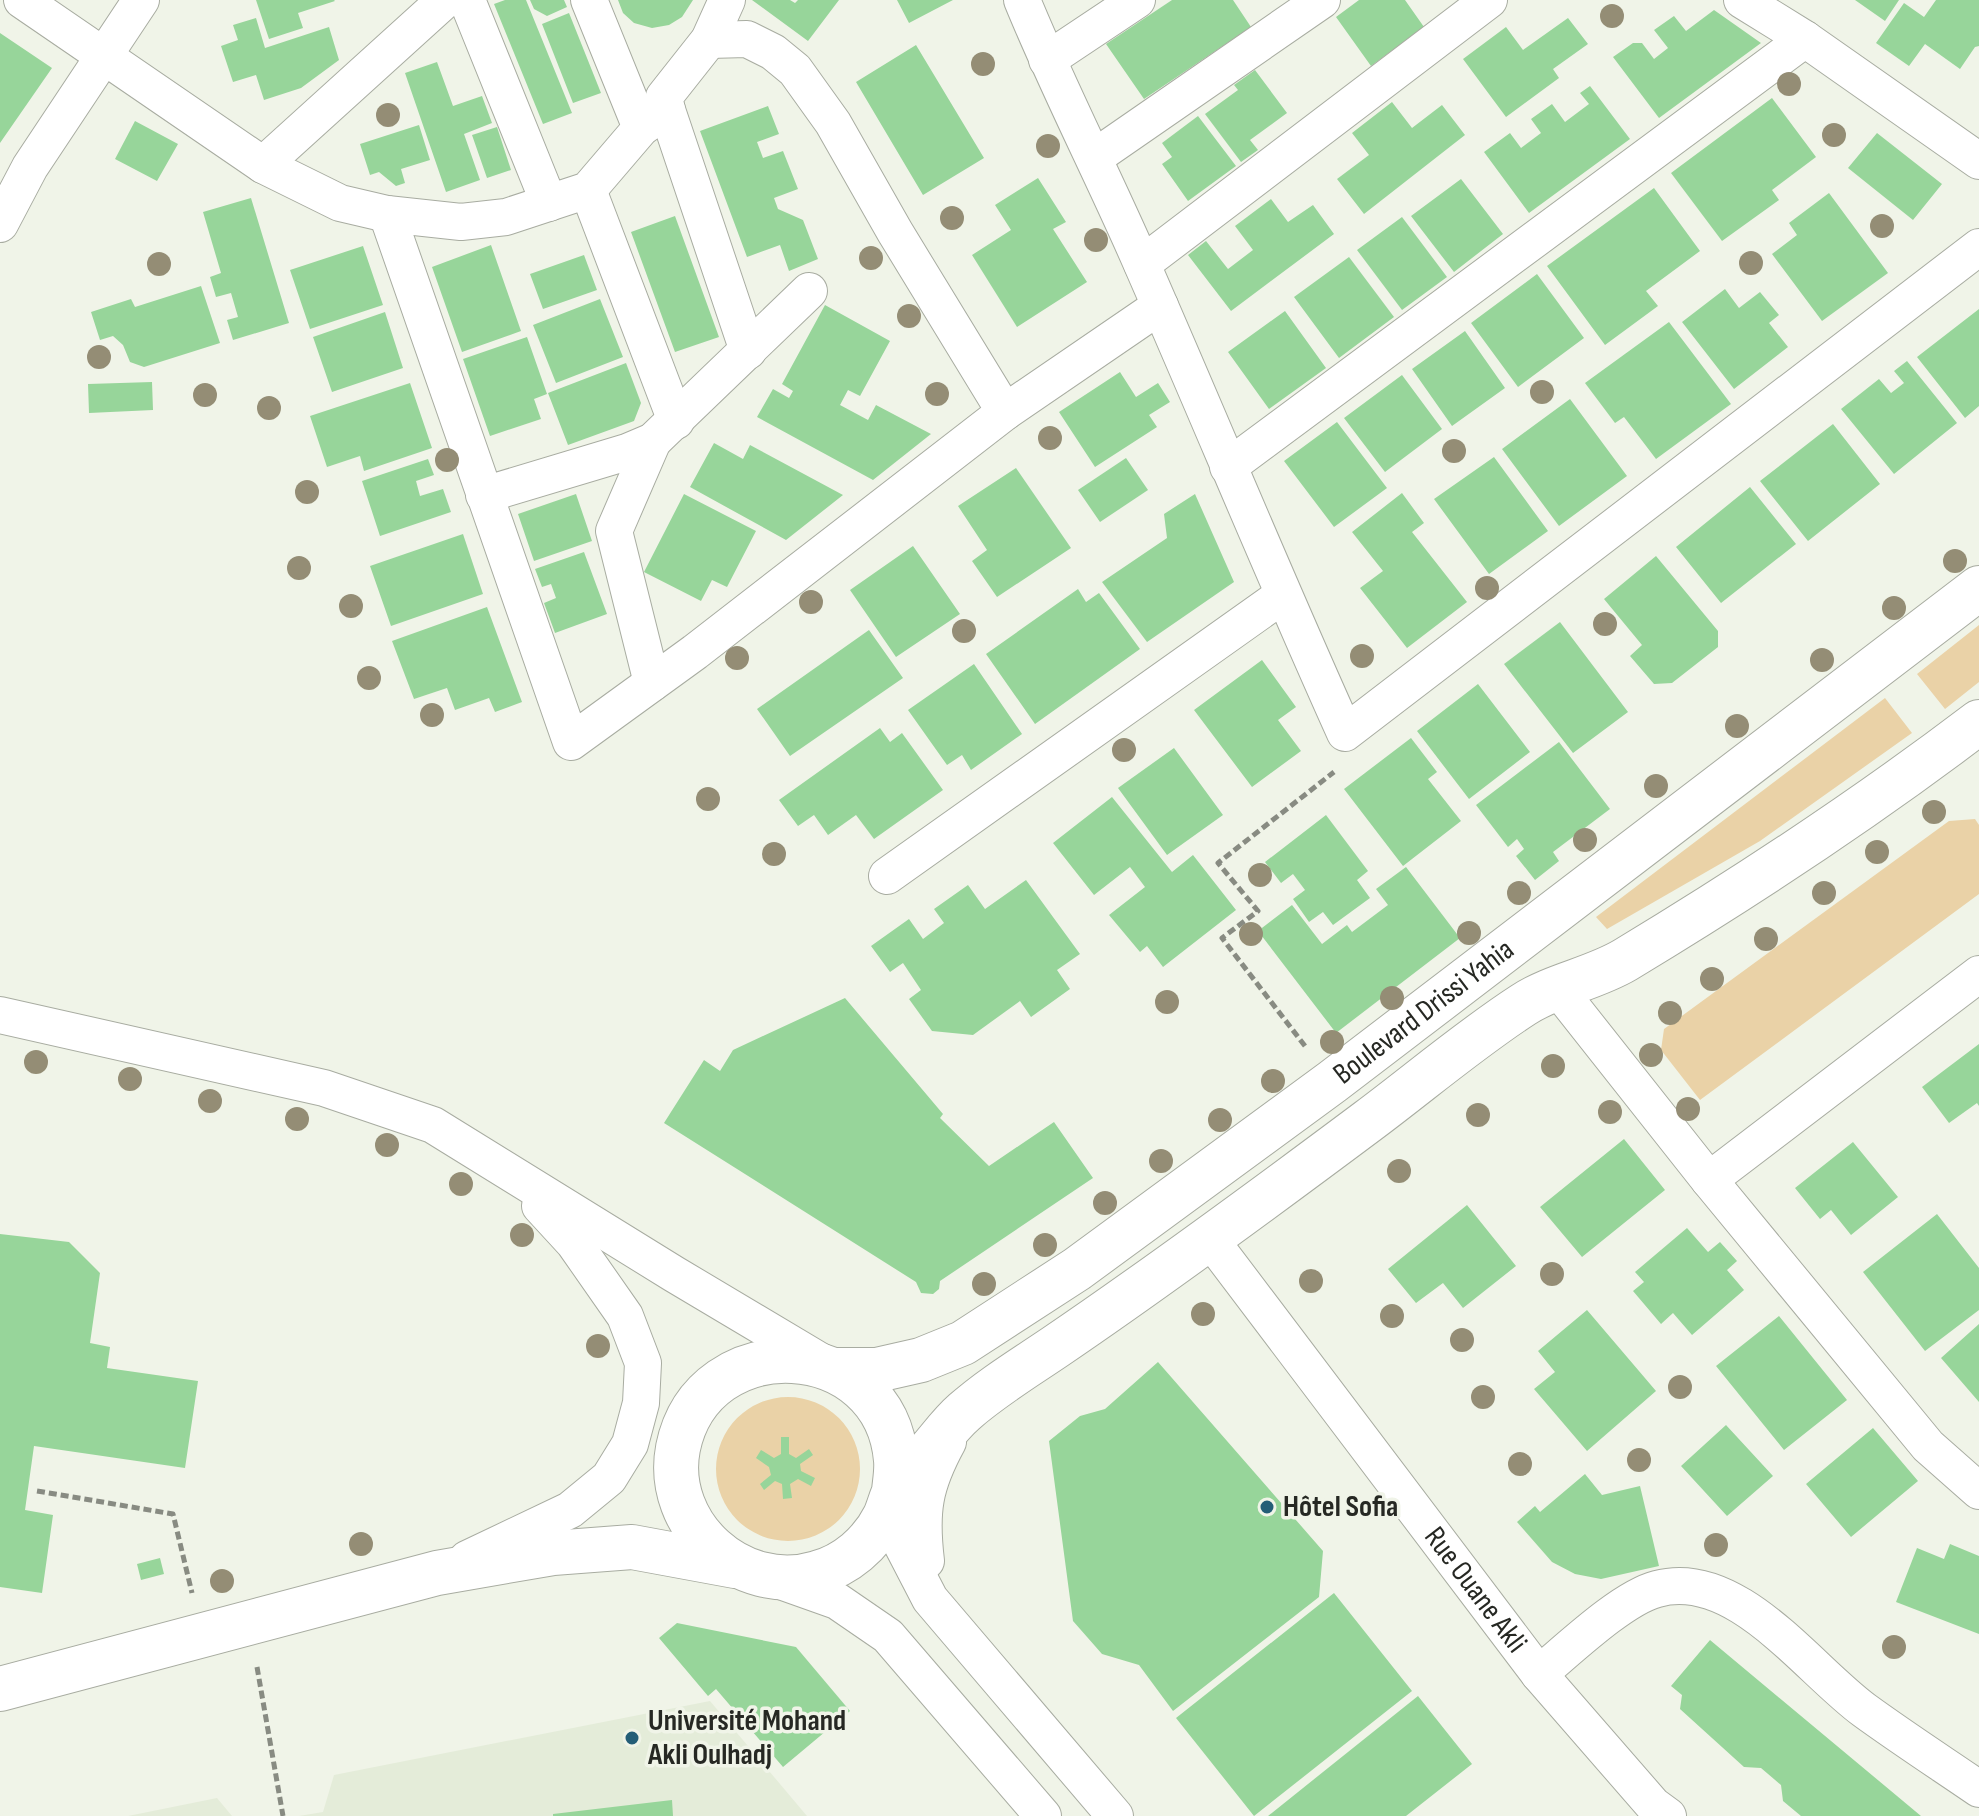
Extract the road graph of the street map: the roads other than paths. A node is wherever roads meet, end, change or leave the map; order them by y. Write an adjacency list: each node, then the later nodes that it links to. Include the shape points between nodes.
1 (22, 0): 14 (street)
2 (141, 0): 14 (street)
3 (445, 0): 19 (street)
4 (467, 0): 21 (street)
5 (589, 0): 16 (street)
6 (727, 0): 13 (street)
7 (1022, 0): 15 (street)
8 (1137, 0): 15 (street)
9 (1322, 0): 17 (street)
10 (1489, 0): 25 (street)
11 (1742, 0): 12 (street)
12 (1805, 39): 18 (street); 31 (street)
13 (709, 40): 16 (street, via 664,97); 29 (street, via 747,39 795,70 833,123)
14 (105, 57): 19 (street); 23 (street, via 30,167)
15 (1047, 60): 17 (street)
16 (654, 119): 20 (street); 28 (street)
17 (1095, 157): 25 (street)
18 (1979, 161)
19 (263, 165): 22 (street, via 340,203)
20 (588, 190): 21 (street); 30 (street)
21 (549, 203): 22 (street, via 506,217 461,222)
22 (387, 214): 32 (street)
23 (0, 224)
24 (1979, 247): 34 (street, via 1345,733)
25 (1142, 264): 27 (street)
26 (809, 291): 28 (street)
27 (1160, 306): 29 (street); 31 (street)
28 (748, 351): 30 (street)
29 (1005, 412): 35 (street)
30 (664, 431): 32 (street, via 627,452); 35 (street, via 614,531)
31 (1228, 467): 34 (street)
32 (484, 495): 35 (street, via 571,742)
33 (1979, 588): 44 (main road, Boulevard Drissi Yahia, via 1332,1082 1077,1269 963,1343 877,1370)
34 (1283, 595): 37 (street)
35 (652, 683)
36 (1976, 732): 39 (main road, Boulevard Drissi Yahia, via 1617,964)
37 (887, 876)
38 (1979, 974): 42 (street)
39 (1558, 989): 42 (street); 43 (main road, Boulevard Drissi Yahia, via 1527,1002)
40 (0, 1015): 41 (street, via 324,1088 433,1125)
41 (512, 1175): 44 (street); 49 (street, via 574,1243 625,1316 643,1363 641,1403 630,1444 609,1478 570,1510)
42 (1709, 1180): 47 (street, via 1928,1446)
43 (1210, 1239): 45 (main road, Boulevard Drissi Yahia); 51 (street, Rue Ouane Akli)
44 (835, 1370): 46 (main road, via 878,1407 897,1462); 48 (main road, via 808,1361 751,1364 704,1396 688,1420 678,1448 682,1504 715,1551)
45 (963, 1413): 46 (main road, Boulevard Drissi Yahia); 50 (street, via 930,1475 923,1511)
46 (894, 1491): 48 (main road, via 874,1535 836,1566 790,1578); 50 (street, via 901,1543)
47 (1979, 1491)
48 (752, 1571): 49 (main road, via 632,1547 553,1553); 54 (street, via 837,1601 888,1636)
49 (437, 1573): 52 (main road)
50 (930, 1599): 55 (street)
51 (1539, 1674): 53 (street, via 1614,1613 1654,1589 1682,1585 1713,1591 1754,1614 1861,1708); 56 (street, Rue Ouane Akli)
52 (1, 1688)
53 (1979, 1789)
54 (1043, 1816)
55 (1115, 1816)
56 (1668, 1816)

